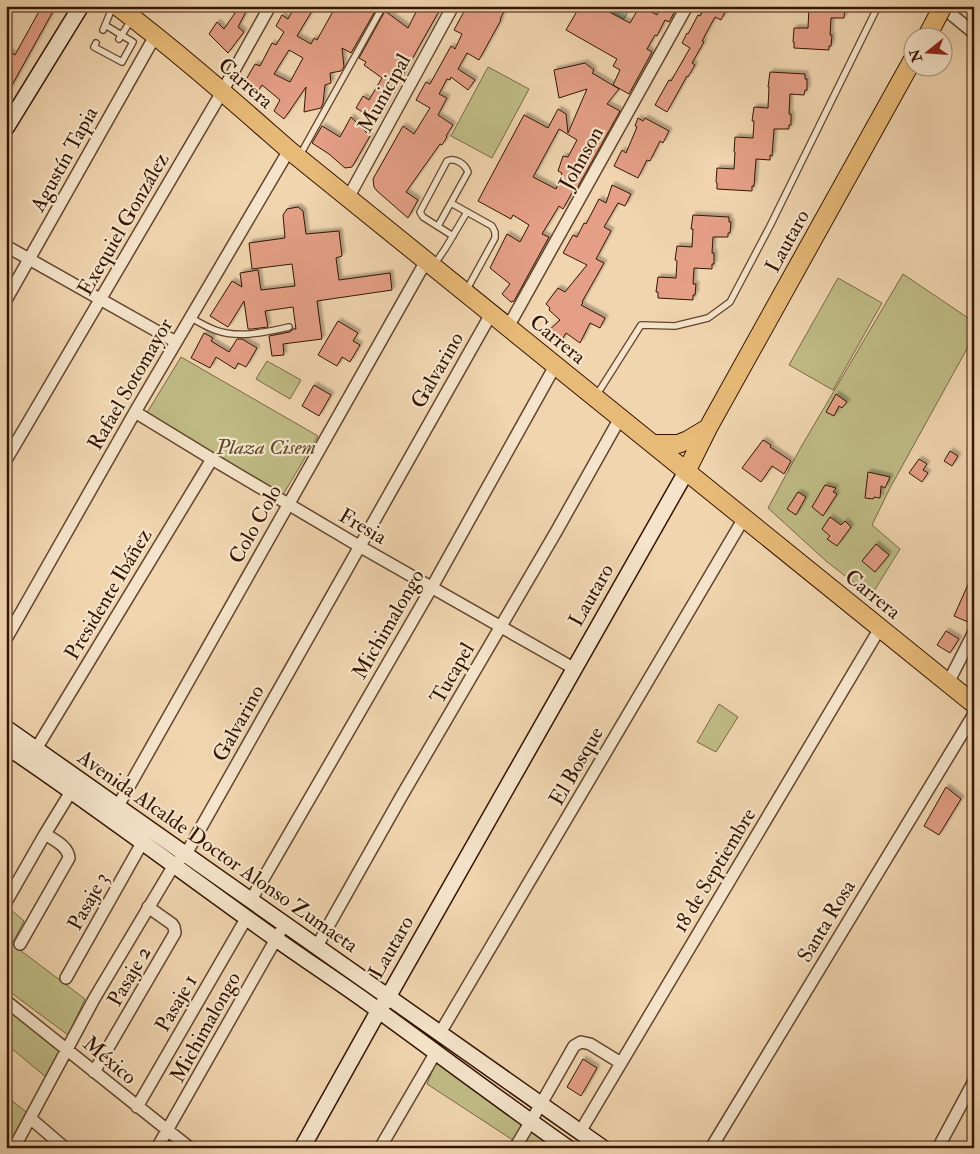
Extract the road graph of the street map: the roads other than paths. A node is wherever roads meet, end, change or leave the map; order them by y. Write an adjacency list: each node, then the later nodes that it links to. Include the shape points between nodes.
1 (81, 6): 18 (street)
2 (113, 6): 14 (lane, via 104,28)
3 (118, 6): 10 (main road, Carrera)
4 (270, 6): 17 (street, Exequiel González)
5 (383, 6): 19 (lane)
6 (453, 6): 20 (street, Municipal)
7 (687, 6): 34 (street, Johnson)
8 (878, 6): 37 (lane, via 730,302 708,318 675,326 641,325)
9 (942, 6): 11 (main road, bridge); 12 (street)
10 (136, 20): 13 (main road, Carrera); 14 (lane)
11 (931, 28)
12 (974, 33)
13 (155, 36): 17 (main road, Carrera); 26 (street, Agustín Tapia)
14 (120, 37): 15 (lane, via 133,42 122,62 94,47)
15 (96, 43)
16 (903, 78): 40 (main road, Lautaro)
17 (222, 92): 19 (main road, Carrera); 30 (street, Exequiel González)
18 (6, 128)
19 (294, 154): 20 (main road, Carrera); 32 (street, Rafael Sotomayor)
20 (348, 198): 27 (main road, Carrera)
21 (451, 204): 22 (lane); 23 (lane); 23 (lane, via 468,172 465,166 453,159 447,161 420,212 423,218)
22 (467, 212): 24 (lane); 28 (lane, via 492,226 495,238)
23 (438, 226): 24 (lane)
24 (454, 236): 27 (lane, via 446,249)
25 (6, 246): 26 (street)
26 (29, 259): 29 (street, Agustín Tapia); 30 (street)
27 (429, 264): 28 (main road, Carrera); 45 (street, Colo Colo)
28 (465, 293): 31 (main road, Carrera)
29 (6, 300)
30 (101, 300): 35 (street); 43 (street, Exequiel González)
31 (491, 314): 34 (main road, Carrera); 47 (street, Galvarino)
32 (190, 317): 33 (lane, via 215,330 230,333); 35 (street, Rafael Sotomayor)
33 (289, 327)
34 (508, 328): 36 (main road, Carrera)
35 (176, 342): 38 (street, Rafael Sotomayor)
36 (556, 366): 37 (main road, Carrera); 48 (street, Michimalongo)
37 (595, 398): 39 (main road, Carrera)
38 (134, 412): 42 (street, Fresia); 52 (street, Rafael Sotomayor)
39 (620, 418): 41 (main road, Carrera); 49 (street, Tucapel)
40 (708, 428): 41 (main road, via 678,444); 44 (main road, Lautaro)
41 (653, 444): 44 (main road, Carrera)
42 (212, 459): 45 (street, Fresia); 59 (street, Presidente Ibáñez)
43 (6, 460)
44 (686, 472): 46 (main road, Carrera); 53 (street, Lautaro)
45 (288, 504): 47 (street, Fresia); 61 (street, Colo Colo)
46 (744, 518): 50 (main road, Carrera); 78 (street, El Bosque)
47 (359, 546): 48 (street, Fresia); 64 (street, Galvarino)
48 (432, 587): 49 (street, Fresia); 66 (street, Michimalongo)
49 (502, 626): 53 (street, Fresia); 73 (street, Tucapel)
50 (880, 628): 54 (main road, Carrera); 81 (street, 18 de Septiembre)
51 (974, 632): 54 (street)
52 (6, 638)
53 (575, 669): 75 (street, Lautaro)
54 (948, 684): 55 (main road, Carrera)
55 (974, 704)
56 (974, 714): 99 (street, Santa Rosa)
57 (6, 728): 59 (street, Avenida Alcalde Doctor Alonso Zumaeta)
58 (6, 746): 60 (street, Avenida Alcalde Doctor Alonso Zumaeta)
59 (36, 749): 60 (street, Avenida Alcalde Doctor Alonso Zumaeta)
60 (75, 785): 61 (street, Avenida Alcalde Doctor Alonso Zumaeta); 62 (street); 63 (street, Avenida Alcalde Doctor Alonso Zumaeta)
61 (118, 806): 64 (street, Avenida Alcalde Doctor Alonso Zumaeta)
62 (45, 834): 67 (street); 72 (street, via 62,845 69,858)
63 (142, 843): 65 (street, Avenida Alcalde Doctor Alonso Zumaeta); 74 (street, Pasaje 3)
64 (186, 854): 65 (street, Galvarino); 66 (street, Avenida Alcalde Doctor Alonso Zumaeta)
65 (174, 865): 68 (street, Galvarino); 69 (street, Avenida Alcalde Doctor Alonso Zumaeta)
66 (251, 900): 70 (street, Avenida Alcalde Doctor Alonso Zumaeta)
67 (6, 902)
68 (148, 907): 79 (street, Galvarino); 82 (street, Pasaje 2, via 176,930)
69 (247, 917): 71 (street, Avenida Alcalde Doctor Alonso Zumaeta); 85 (street, Pasaje 1)
70 (285, 924): 71 (street, Michimalongo); 73 (street, Avenida Alcalde Doctor Alonso Zumaeta)
71 (276, 939): 77 (street, Avenida Alcalde Doctor Alonso Zumaeta); 88 (street, Michimalongo)
72 (20, 944)
73 (317, 946): 75 (street, Avenida Alcalde Doctor Alonso Zumaeta)
74 (66, 978)
75 (388, 997): 77 (street, Lautaro); 78 (street, Avenida Alcalde Doctor Alonso Zumaeta)
76 (6, 1001): 79 (street, México)
77 (379, 1010): 80 (street, Avenida Alcalde Doctor Alonso Zumaeta); 94 (street, Lautaro)
78 (440, 1033): 84 (street, Avenida Alcalde Doctor Alonso Zumaeta)
79 (67, 1048): 82 (street, México); 86 (street, Galvarino)
80 (436, 1052): 87 (street, Avenida Alcalde Doctor Alonso Zumaeta); 95 (street)
81 (620, 1063): 84 (street, via 590,1044 581,1042 574,1046); 89 (street, 18 de Septiembre)
82 (94, 1072): 85 (street, México)
83 (974, 1081): 100 (street)
84 (541, 1104): 87 (street); 89 (street, Avenida Alcalde Doctor Alonso Zumaeta)
85 (137, 1107): 88 (street, México)
86 (30, 1118): 90 (street, Galvarino); 91 (street)
87 (531, 1122): 96 (street); 97 (street, Avenida Alcalde Doctor Alonso Zumaeta)
88 (168, 1130): 92 (street, Michimalongo); 93 (street, México)
89 (580, 1132): 98 (street, Avenida Alcalde Doctor Alonso Zumaeta)
90 (14, 1148)
91 (65, 1148)
92 (157, 1148)
93 (190, 1148)
94 (302, 1148)
95 (380, 1148)
96 (515, 1148)
97 (568, 1148)
98 (603, 1148)
99 (711, 1148)
100 (938, 1148)

